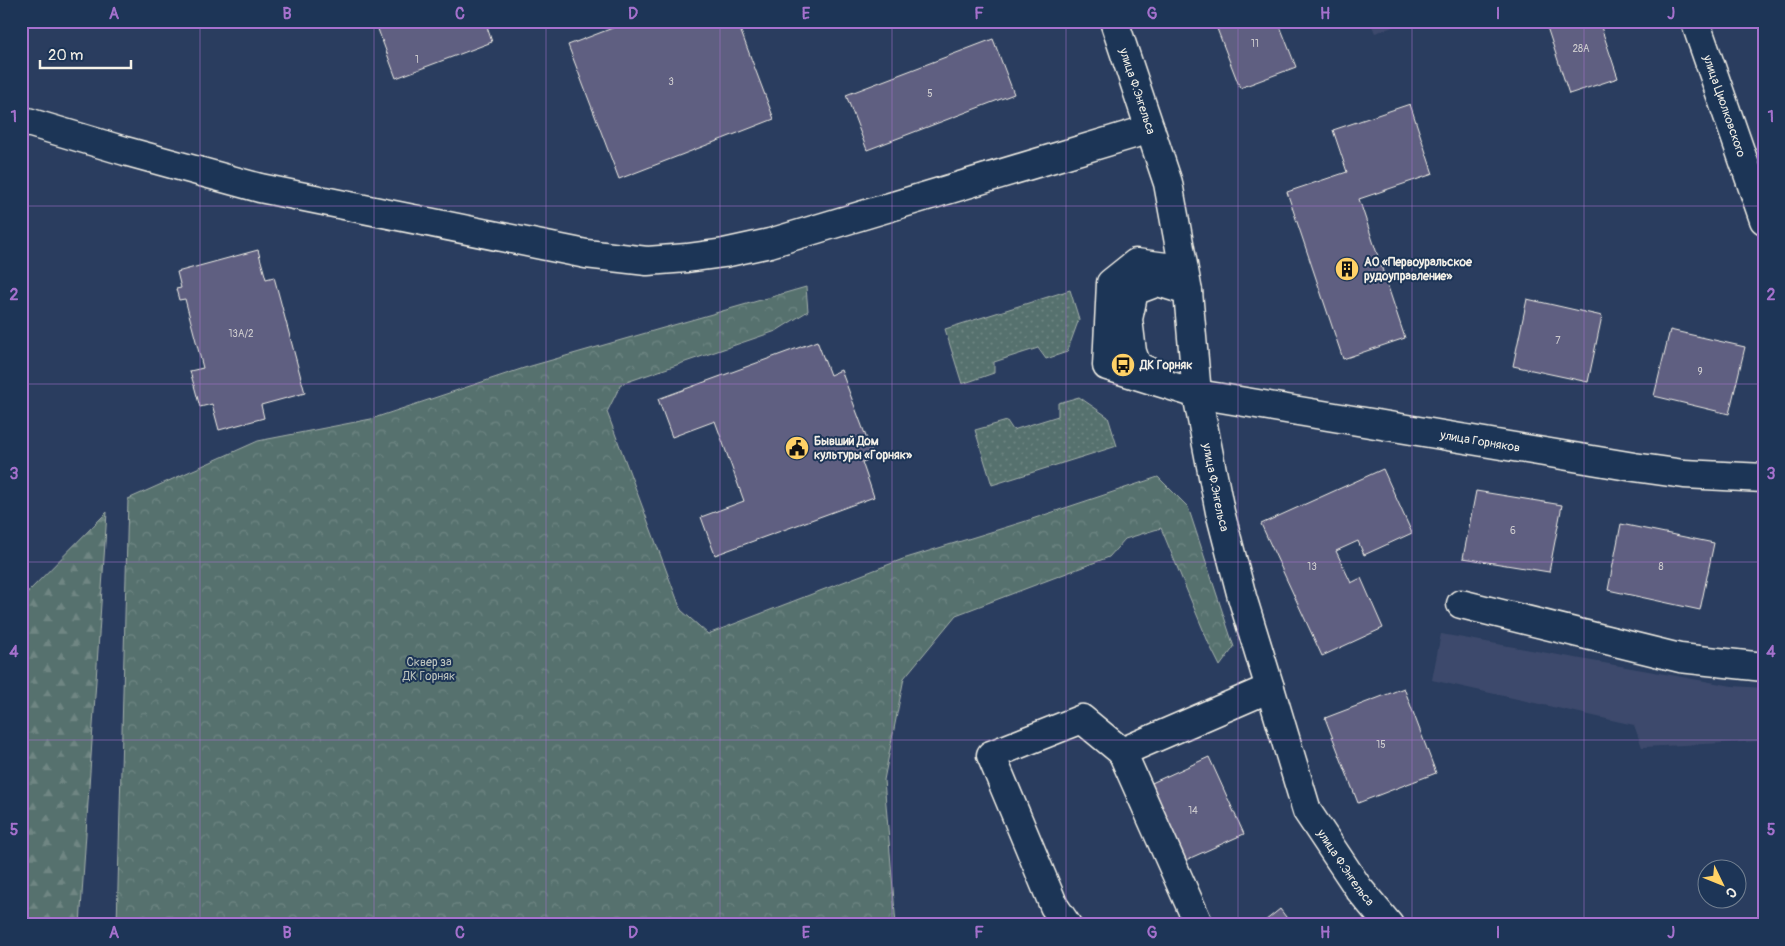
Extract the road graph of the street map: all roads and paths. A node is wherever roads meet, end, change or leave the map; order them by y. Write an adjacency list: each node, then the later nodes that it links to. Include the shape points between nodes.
1 (1114, 21): 4 (street, улица Ф.Энгельса)
2 (1695, 21): 5 (street, улица Циолковского)
3 (21, 120): 4 (street, via 260,188 586,254 647,261 724,253 770,243)
4 (1150, 129): 6 (street, улица Ф.Энгельса, via 1168,183)
5 (1764, 220)
6 (1188, 292): 7 (street, улица Ф.Энгельса); 7 (street, улица Горняков, via 1166,267 1136,263 1111,283 1107,366)
7 (1197, 394): 8 (street, улица Горняков, via 1642,468 1684,474); 11 (street, улица Ф.Энгельса, via 1220,512)
8 (1764, 478)
9 (1461, 604): 10 (street, via 1680,658)
10 (1764, 667)
11 (1270, 688): 12 (street); 15 (street, улица Ф.Энгельса, via 1307,811 1359,889)
12 (1122, 752): 13 (street, via 1082,719 991,755 1054,906); 14 (street)
13 (1067, 925)
14 (1199, 925)
15 (1389, 925)

